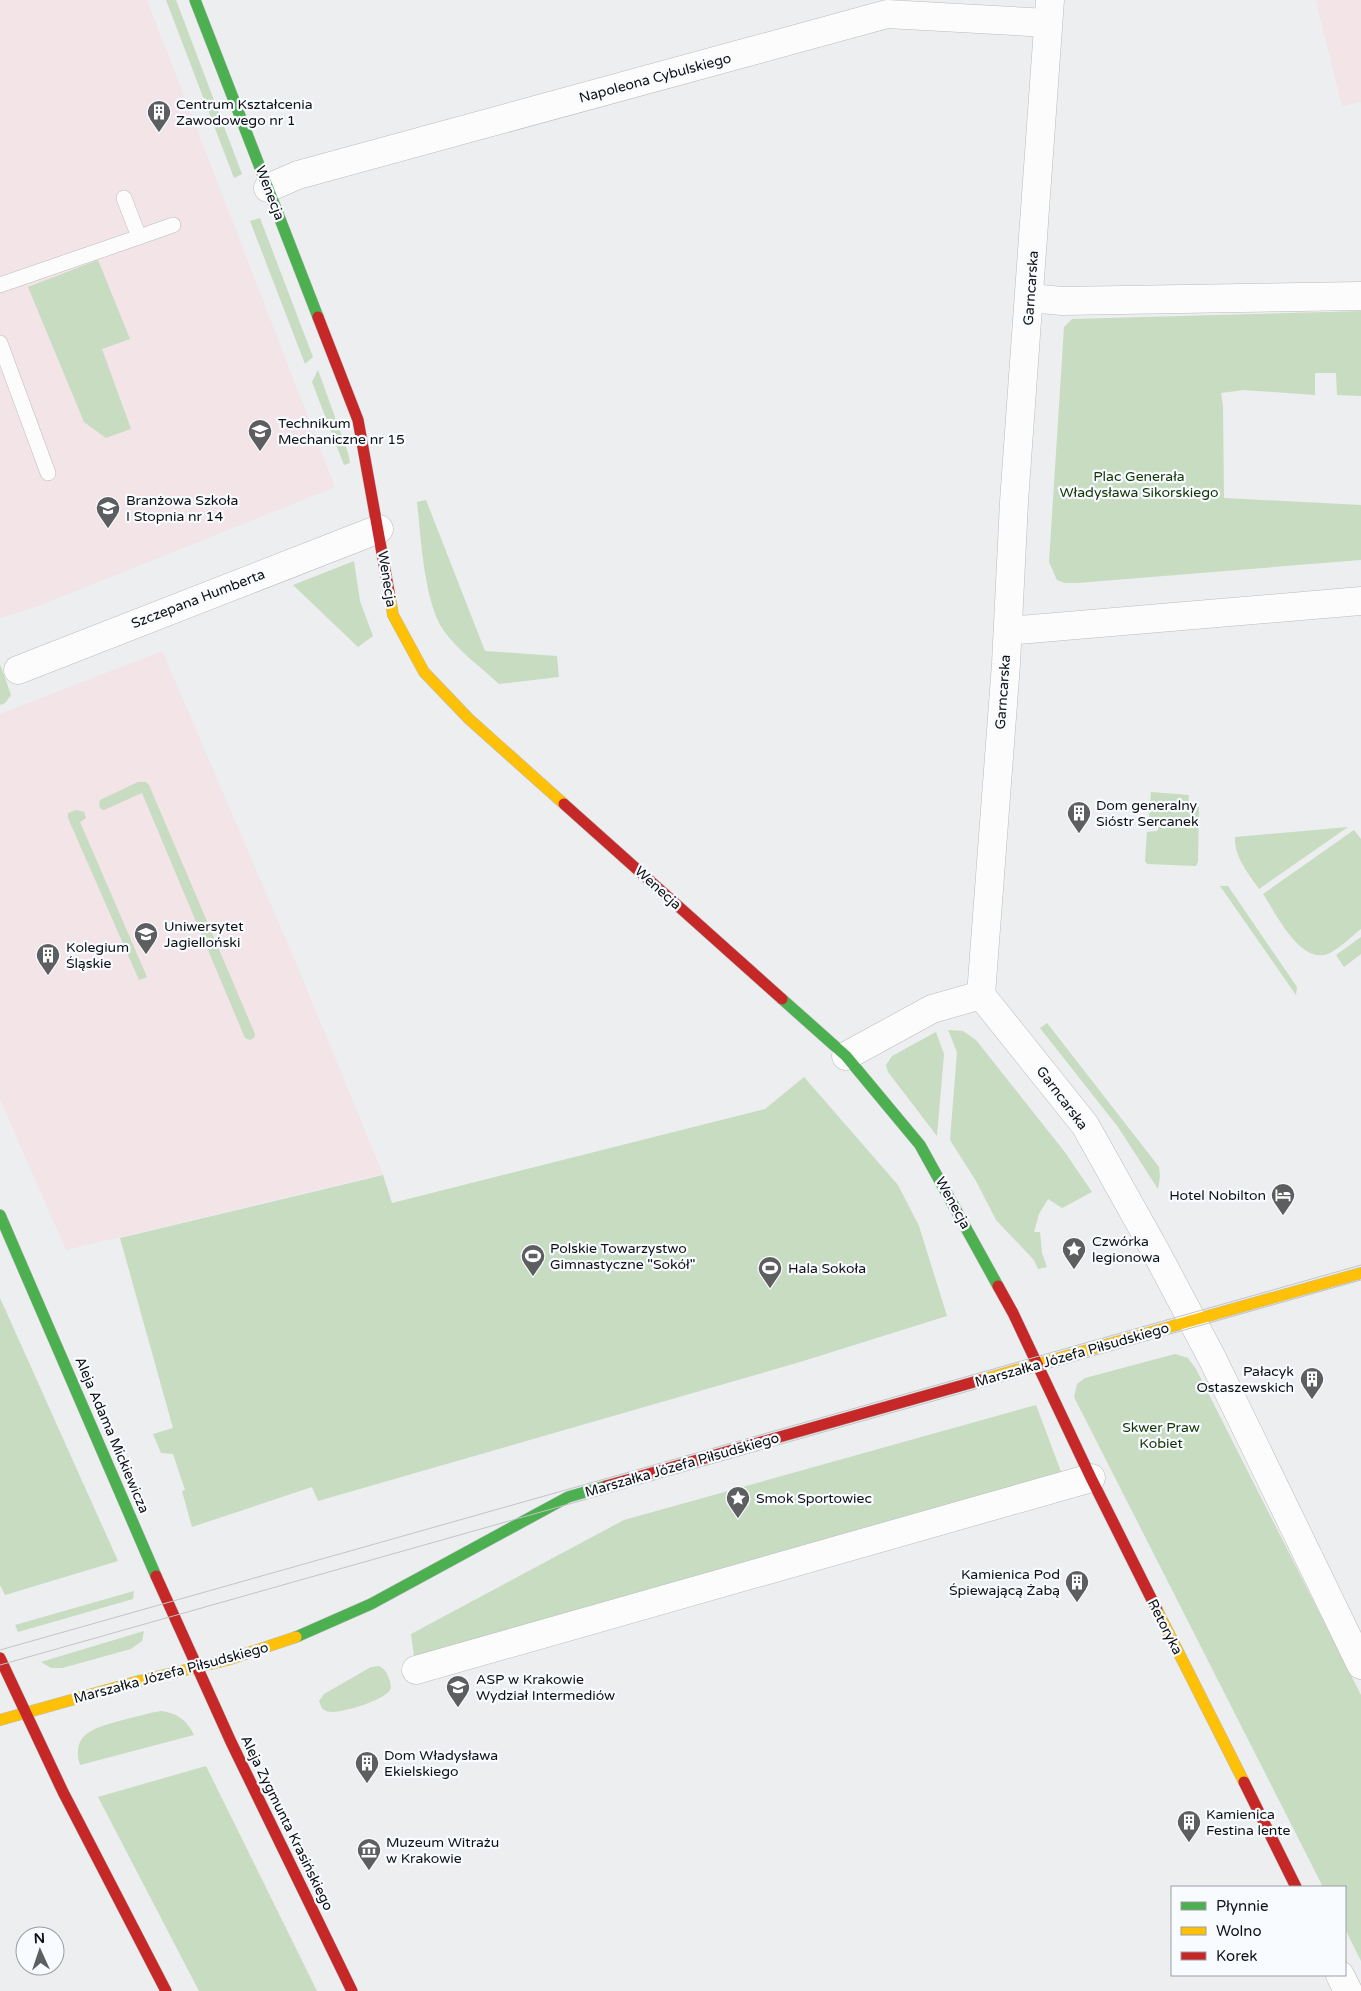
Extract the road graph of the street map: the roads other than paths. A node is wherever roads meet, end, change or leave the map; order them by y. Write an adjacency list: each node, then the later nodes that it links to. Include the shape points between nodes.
1 (195, 0): 3 (street, Wenecja)
2 (1049, 12): 3 (street, Napoleona Cybulskiego, via 887,14 298,176); 9 (street, Garncarska)
3 (268, 188): 12 (street, Wenecja, via 358,420)
4 (124, 198): 6 (lane)
5 (173, 225): 6 (lane)
6 (138, 237): 7 (lane)
7 (0, 285)
8 (1361, 296): 9 (street, via 1062,301)
9 (1030, 298): 14 (street, Garncarska, via 1014,502)
10 (0, 343): 11 (lane)
11 (48, 473)
12 (379, 529): 15 (street, Szczepana Humberta); 17 (street, Wenecja, via 393,615 424,672 469,719)
13 (1361, 601): 14 (street)
14 (1008, 631): 16 (street, Garncarska)
15 (18, 670)
16 (981, 995): 17 (street, via 932,1009); 20 (street, Garncarska, via 1085,1125)
17 (846, 1056): 21 (street, Wenecja, via 920,1145 991,1271)
18 (0, 1214): 25 (street, Aleja Adama Mickiewicza)
19 (1361, 1273): 20 (street, Marszałka Józefa Piłsudskiego)
20 (1191, 1321): 21 (street, Marszałka Józefa Piłsudskiego); 24 (street)
21 (1038, 1364): 22 (street, Retoryka); 25 (street, Marszałka Józefa Piłsudskiego, via 568,1497 347,1616 284,1642)
22 (1091, 1478): 26 (street); 29 (street, Retoryka)
23 (0, 1658): 27 (street)
24 (1361, 1665)
25 (198, 1667): 27 (street, Marszałka Józefa Piłsudskiego); 32 (street, Aleja Zygmunta Krasińskiego)
26 (416, 1670)
27 (26, 1714): 28 (street, Marszałka Józefa Piłsudskiego); 31 (street)
28 (0, 1720)
29 (1295, 1886)
30 (1340, 1976): 33 (street)
31 (166, 1991)
32 (352, 1991)
33 (1348, 1991)

